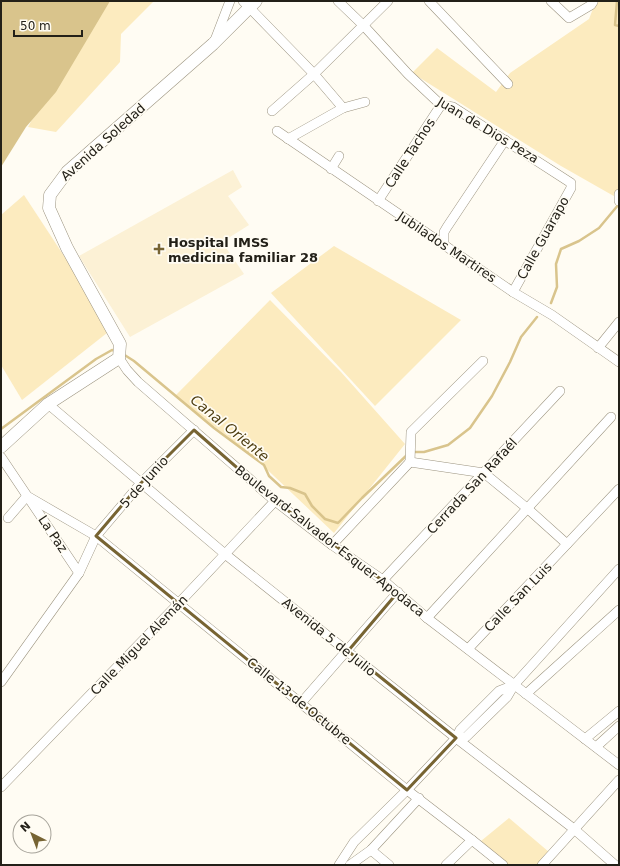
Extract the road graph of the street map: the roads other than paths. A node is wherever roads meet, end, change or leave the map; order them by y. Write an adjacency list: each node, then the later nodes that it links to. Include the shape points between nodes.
1 (230, 1): 9 (street)
2 (338, 1): 8 (street, Juan de Dios Peza)
3 (388, 1): 8 (street)
4 (429, 1): 11 (street)
5 (551, 1): 6 (street, via 569,18 591,5)
6 (592, 1)
7 (249, 3): 9 (main road, Avenida Soledad); 10 (street)
8 (364, 26): 10 (street); 13 (street, Juan de Dios Peza)
9 (213, 44): 29 (main road, Avenida Soledad, via 67,172 50,195 49,208 67,248 120,344)
10 (314, 74): 14 (street); 15 (street)
11 (508, 84)
12 (365, 102): 14 (street)
13 (441, 105): 18 (street, Juan de Dios Peza, via 453,107); 23 (street, Calle Tachos)
14 (343, 108): 17 (street)
15 (272, 111)
16 (277, 131): 17 (street, Jubilados Martires)
17 (288, 139): 20 (street, Jubilados Martires)
18 (505, 140): 21 (street, Juan de Dios Peza); 25 (street, via 444,232)
19 (339, 156): 20 (street)
20 (331, 169): 23 (street, Jubilados Martires)
21 (571, 183): 26 (street, Calle Guarapo, via 571,188)
22 (619, 194): 24 (street)
23 (378, 201): 25 (street, Jubilados Martires)
24 (619, 201)
25 (444, 245): 26 (street, Jubilados Martires)
26 (513, 292): 28 (street, Jubilados Martires)
27 (619, 322): 28 (street)
28 (598, 348): 31 (street, Jubilados Martires)
29 (119, 358): 33 (main road); 35 (street, Boulevard Salvador Esquer Apodaca, via 138,382)
30 (483, 361): 38 (street, via 411,432)
31 (619, 362)
32 (560, 391): 39 (street, Cerrada San Rafaél)
33 (48, 404): 36 (main road); 40 (street, Avenida 5 de Julio)
34 (611, 417): 44 (street)
35 (194, 430): 40 (street, 5 de Junio); 43 (street, Boulevard Salvador Esquer Apodaca)
36 (1, 447)
37 (1, 457): 42 (street, La Paz)
38 (410, 462): 39 (street); 47 (street)
39 (484, 473): 44 (street); 52 (street, Cerrada San Rafaél)
40 (141, 483): 46 (street, 5 de Junio); 49 (street, Avenida 5 de Julio)
41 (619, 489): 48 (street, Calle San Luis)
42 (27, 496): 45 (street); 46 (street, Calle 13 de Octubre); 51 (street, La Paz)
43 (275, 501): 47 (street, Boulevard Salvador Esquer Apodaca); 49 (street, Calle Miguel Alemán)
44 (528, 509): 48 (street); 56 (street)
45 (8, 518)
46 (96, 536): 51 (street, 5 de Junio); 54 (street, Calle 13 de Octubre)
47 (332, 544): 52 (street, Boulevard Salvador Esquer Apodaca)
48 (568, 544): 57 (street, Calle San Luis)
49 (225, 554): 54 (street, Calle Miguel Alemán); 58 (street, Avenida 5 de Julio)
50 (619, 569): 60 (street)
51 (79, 573): 59 (street, 5 de Junio)
52 (383, 580): 53 (street, Boulevard Salvador Esquer Apodaca)
53 (398, 592): 56 (street, Boulevard Salvador Esquer Apodaca); 58 (street)
54 (179, 603): 62 (street, Calle 13 de Octubre); 70 (street, Calle Miguel Alemán)
55 (619, 610): 61 (street)
56 (427, 618): 57 (street, Boulevard Salvador Esquer Apodaca)
57 (468, 649): 60 (street, Boulevard Salvador Esquer Apodaca)
58 (348, 651): 62 (street); 65 (street, Avenida 5 de Julio)
59 (1, 682)
60 (514, 685): 61 (street, Boulevard Salvador Esquer Apodaca); 65 (street, via 499,691 460,730)
61 (526, 694): 66 (street, Boulevard Salvador Esquer Apodaca)
62 (301, 703): 71 (street, Calle 13 de Octubre)
63 (619, 711): 66 (street)
64 (619, 726): 67 (street)
65 (456, 738): 71 (street); 73 (street, Avenida 5 de Julio)
66 (585, 739): 67 (street, Boulevard Salvador Esquer Apodaca)
67 (596, 747): 68 (street, Boulevard Salvador Esquer Apodaca)
68 (619, 765)
69 (619, 780): 73 (street)
70 (1, 787)
71 (407, 790): 72 (street, Calle 13 de Octubre); 76 (street, via 354,842)
72 (419, 798): 74 (street, Calle 13 de Octubre); 75 (street)
73 (574, 829): 81 (street); 82 (street, Avenida 5 de Julio)
74 (472, 840): 79 (street); 80 (street, Calle 13 de Octubre)
75 (371, 850): 77 (street); 78 (street)
76 (339, 865)
77 (350, 865)
78 (389, 865)
79 (446, 865)
80 (503, 865)
81 (542, 865)
82 (615, 865)

